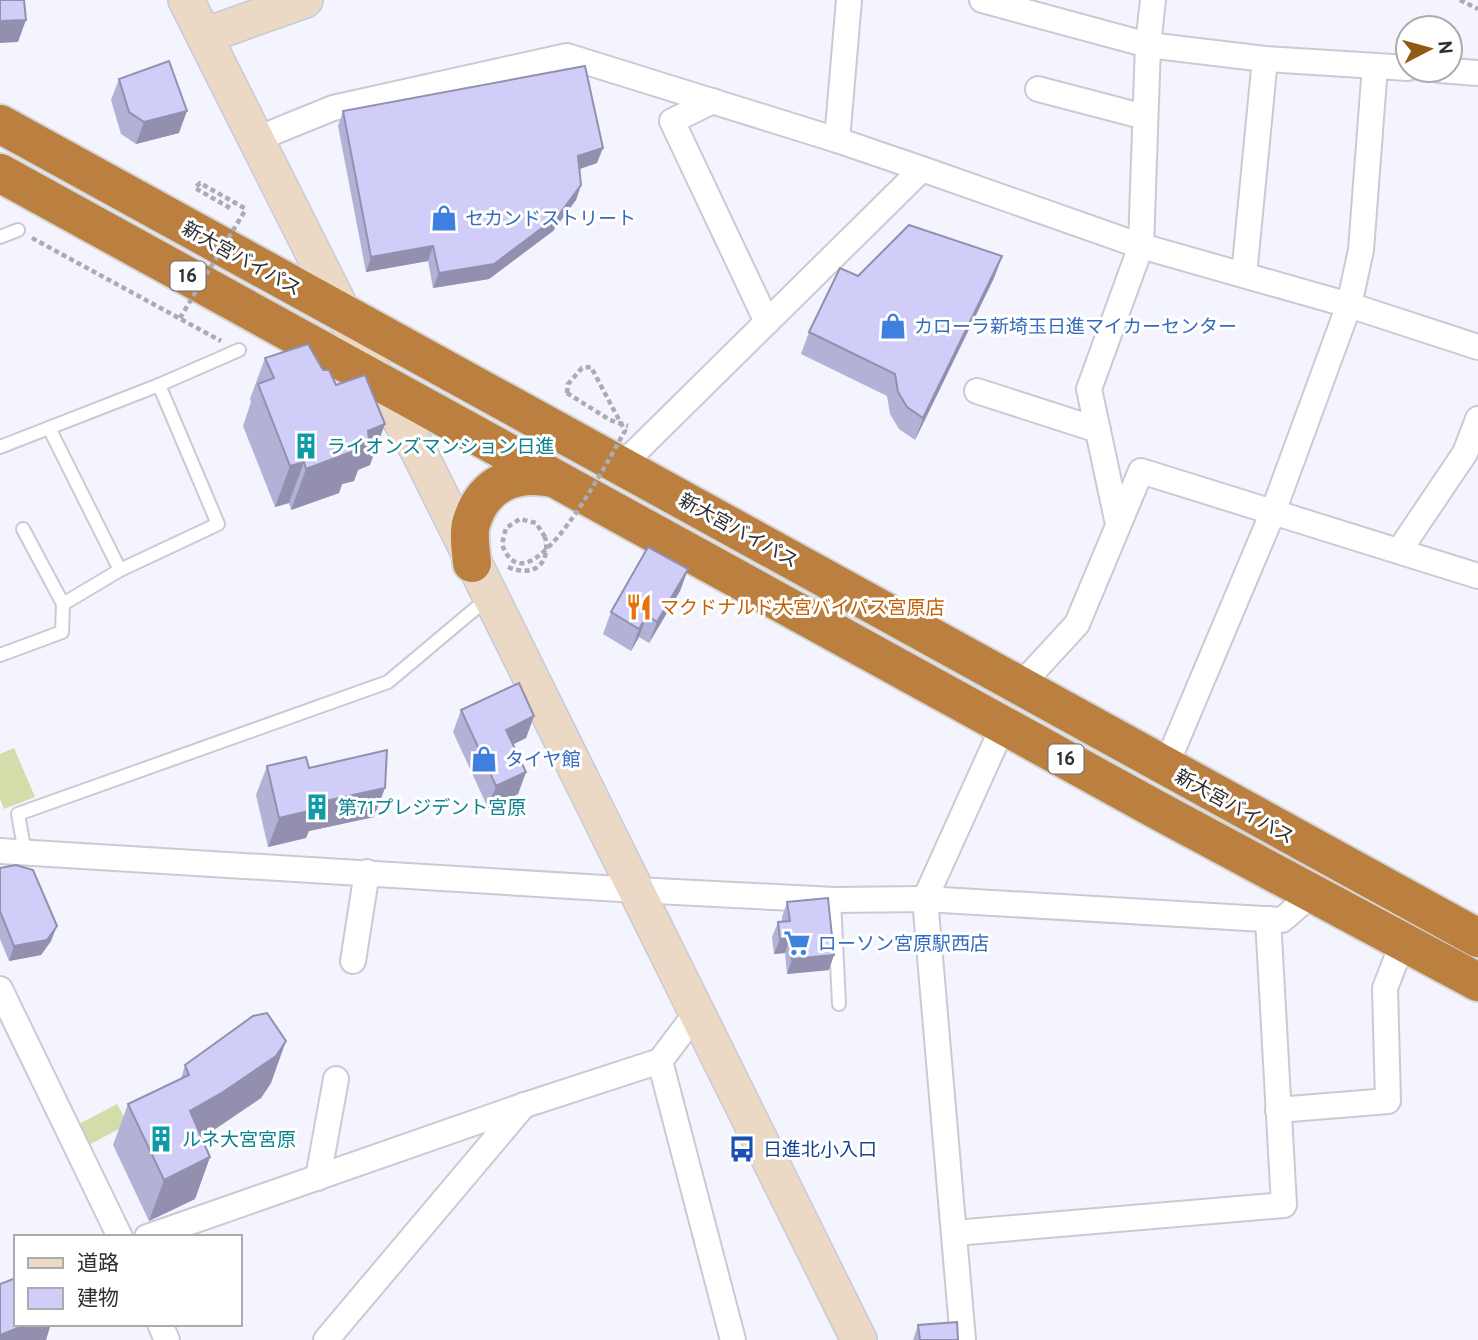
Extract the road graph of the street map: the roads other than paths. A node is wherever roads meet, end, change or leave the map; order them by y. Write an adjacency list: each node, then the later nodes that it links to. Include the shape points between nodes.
1 (187, 0): 6 (street)
2 (305, 0): 6 (street)
3 (849, 0): 16 (street)
4 (982, 0): 7 (street)
5 (1153, 0): 7 (street)
6 (204, 36): 15 (street)
7 (1147, 45): 8 (street); 13 (street)
8 (1265, 60): 9 (street); 22 (street)
9 (1375, 66): 10 (street); 23 (street, via 1361,250)
10 (1394, 67)
11 (1038, 89): 13 (street)
12 (713, 101): 15 (street, via 567,56 333,108); 16 (street); 25 (street, via 672,121)
13 (1145, 117): 21 (street)
14 (0, 124): 24 (highway, 新大宮バイパス / 16)
15 (257, 139): 24 (street)
16 (837, 140): 17 (street)
17 (922, 169): 21 (street); 25 (street)
18 (0, 173): 28 (highway, 新大宮バイパス / 16)
19 (18, 230): 20 (lane)
20 (0, 237)
21 (1140, 246): 22 (street); 33 (street, via 1088,389)
22 (1244, 275): 23 (street)
23 (1349, 305): 26 (street); 38 (street)
24 (344, 314): 28 (street); 35 (highway, 新大宮バイパス / 16)
25 (767, 322): 35 (street)
26 (1478, 347)
27 (239, 350): 29 (lane)
28 (377, 380): 37 (highway, 新大宮バイパス / 16); 42 (street)
29 (159, 385): 32 (lane); 43 (lane, via 218,524)
30 (977, 391): 33 (street)
31 (1478, 419): 36 (street)
32 (49, 428): 34 (lane); 43 (lane)
33 (1098, 430): 39 (street)
34 (0, 447)
35 (634, 453): 48 (highway, 新大宮バイパス / 16)
36 (1472, 456): 41 (street)
37 (553, 478): 42 (highway, via 521,476 492,488 471,526); 49 (highway, 新大宮バイパス / 16)
38 (1273, 512): 39 (street, via 1140,471); 41 (street); 50 (street)
39 (1118, 524): 48 (street, via 1077,624)
40 (23, 529): 46 (lane)
41 (1399, 551): 44 (street)
42 (486, 561): 45 (street)
43 (120, 570): 46 (lane)
44 (1478, 576)
45 (490, 596): 52 (lane, via 388,682 18,814); 54 (street)
46 (63, 604): 47 (lane, via 62,632)
47 (0, 655)
48 (1019, 687): 50 (highway, 新大宮バイパス / 16)
49 (1004, 724): 55 (highway, 新大宮バイパス / 16); 56 (street)
50 (1165, 768): 59 (highway, 新大宮バイパス / 16)
51 (0, 851): 52 (street)
52 (25, 853): 53 (street)
53 (368, 872): 54 (street); 61 (street)
54 (636, 890): 57 (street); 65 (street)
55 (1312, 894): 58 (street, via 1282,920); 60 (highway, 新大宮バイパス / 16)
56 (925, 899): 57 (street); 58 (street); 71 (street)
57 (834, 900): 64 (lane)
58 (1268, 919): 69 (street)
59 (1478, 938)
60 (1403, 942): 62 (highway, 新大宮バイパス / 16); 69 (street, via 1385,988 1388,1101)
61 (353, 961)
62 (1478, 982)
63 (0, 989): 72 (street)
64 (839, 1004)
65 (697, 1012): 66 (street); 76 (street)
66 (660, 1061): 68 (street); 75 (street)
67 (336, 1079): 70 (street)
68 (525, 1105): 70 (street); 74 (street)
69 (1278, 1110): 71 (street, via 1284,1205)
70 (318, 1178): 73 (street)
71 (955, 1233): 77 (street)
72 (119, 1235)
73 (153, 1235)
74 (326, 1340)
75 (733, 1340)
76 (859, 1340)
77 (963, 1340)

